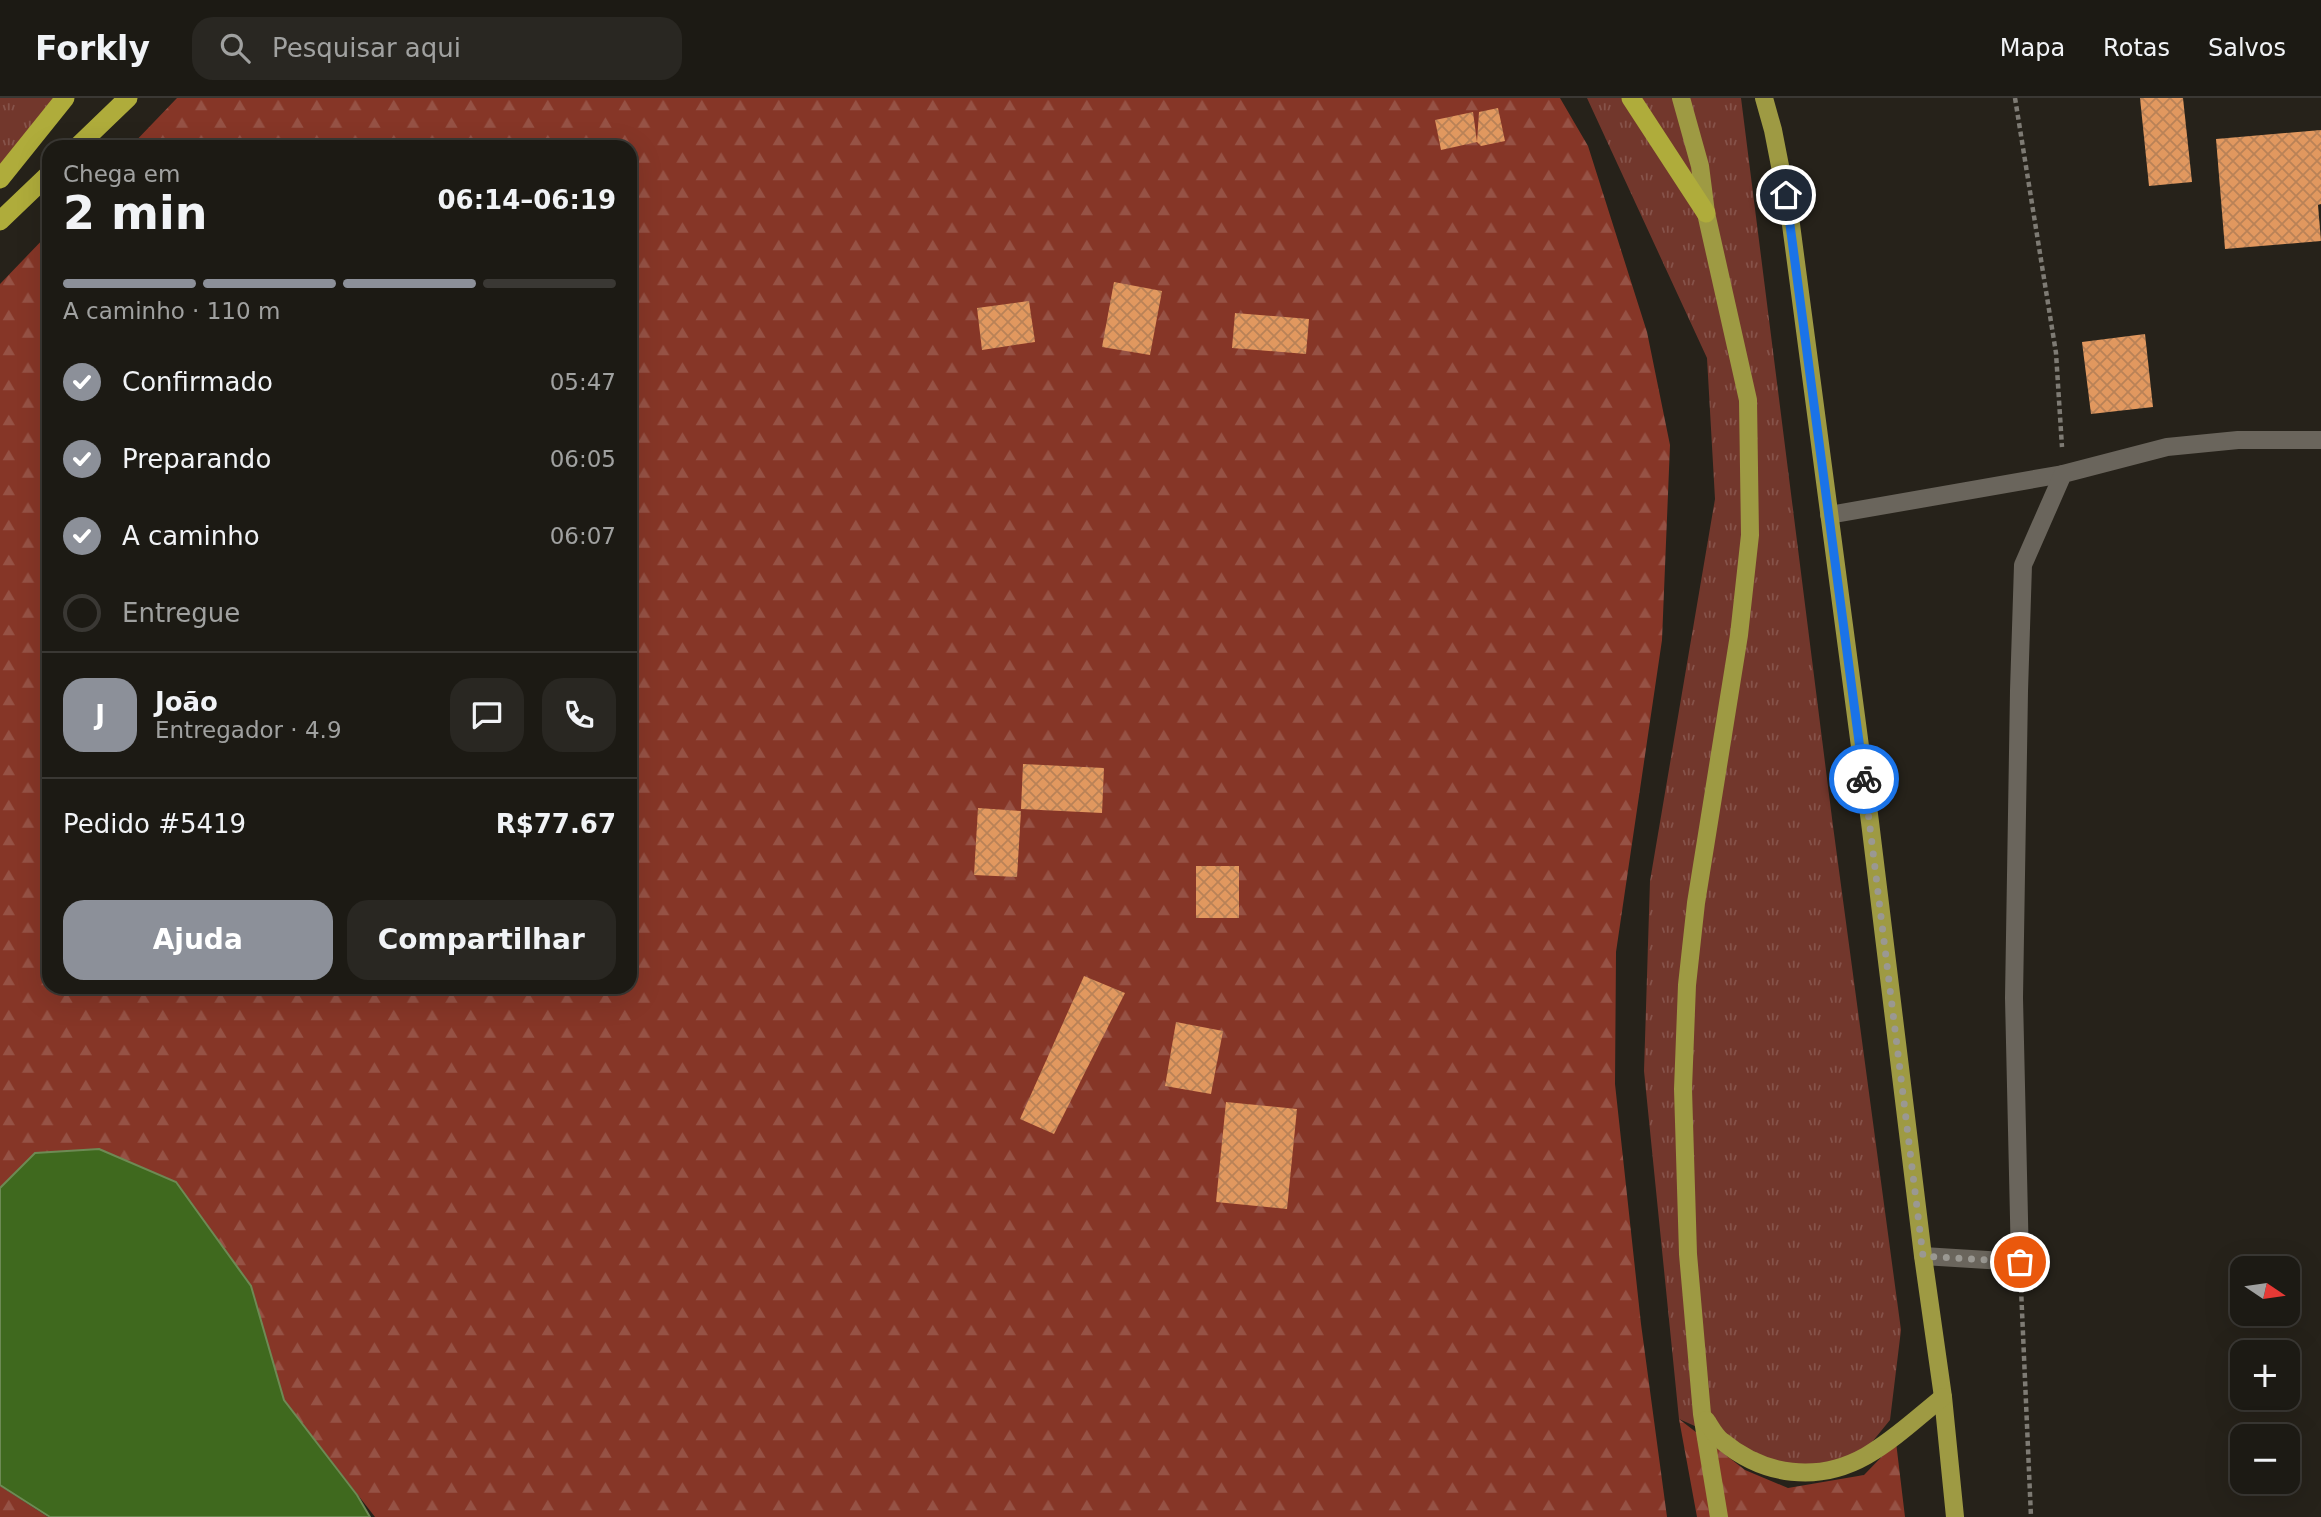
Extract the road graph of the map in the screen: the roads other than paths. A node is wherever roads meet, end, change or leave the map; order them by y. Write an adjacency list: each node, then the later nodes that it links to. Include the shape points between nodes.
1 (65, 98): 7 (highway)
2 (128, 98): 6 (highway)
3 (1631, 98): 9 (highway)
4 (1682, 98): 9 (main road, via 1700,166)
5 (1764, 98): 13 (main road, via 1790,217)
6 (84, 140)
7 (0, 179)
8 (42, 181): 10 (highway)
9 (1706, 213): 16 (main road, via 1748,400 1750,535 1688,985 1683,1088 1688,1241)
10 (0, 221)
11 (2321, 440): 12 (street, via 2238,440 2167,447)
12 (2063, 474): 13 (street); 14 (street, via 2023,565 2014,998 2020,1262)
13 (1829, 515): 14 (main road)
14 (1923, 1256): 15 (main road)
15 (1943, 1397): 16 (main road, via 1868,1455 1845,1466 1810,1472 1782,1472 1753,1462 1720,1440); 18 (main road)
16 (1702, 1414): 17 (main road)
17 (1719, 1517)
18 (1955, 1517)

